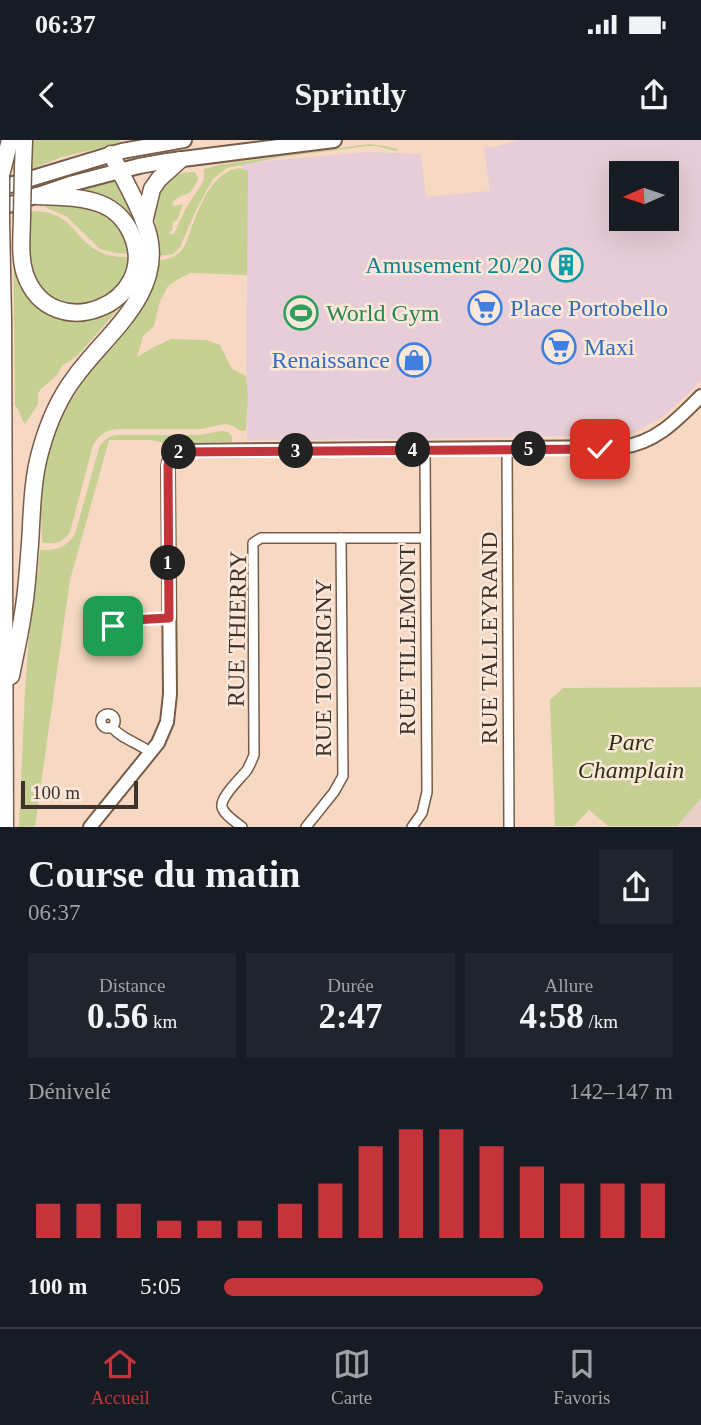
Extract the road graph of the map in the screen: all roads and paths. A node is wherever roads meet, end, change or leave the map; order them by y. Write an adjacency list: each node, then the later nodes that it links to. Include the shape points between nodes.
1 (1, 140): 9 (highway)
2 (10, 140): 9 (highway)
3 (24, 140): 10 (highway, bridge, via 24,273 33,289 55,308 91,312 112,303 128,285 134,269 136,249 129,229 108,207 93,201)
4 (184, 140): 6 (main road)
5 (334, 140): 7 (main road)
6 (111, 154): 8 (highway); 9 (main road)
7 (180, 160): 8 (main road); 12 (highway, via 152,189)
8 (119, 170): 10 (main road); 12 (highway)
9 (1, 181): 11 (highway, bridge)
10 (37, 196): 11 (main road)
11 (1, 215): 20 (highway)
12 (144, 222): 20 (highway, via 150,256 140,295 72,381 53,415 40,453 24,611)
13 (701, 396): 14 (street, via 665,430 631,446)
14 (507, 449): 15 (street); 28 (street, RUE TALLEYRAND)
15 (425, 450): 17 (street, RUE TILLEMONT); 18 (street, via 175,453 168,469)
16 (341, 538): 17 (street, RUE THIERRY); 25 (street, RUE THIERRY, via 261,538 253,543 254,755 225,796 222,808); 26 (street, RUE TOURIGNY, via 343,776)
17 (425, 538): 27 (street, RUE TILLEMONT, via 427,792 422,813)
18 (169, 618): 19 (street); 22 (street, via 169,711 164,733)
19 (126, 621)
20 (4, 714): 24 (highway)
21 (112, 727): 22 (street)
22 (151, 753): 23 (street)
23 (96, 824)
24 (5, 827)
25 (242, 827)
26 (306, 827)
27 (412, 827)
28 (509, 827)

